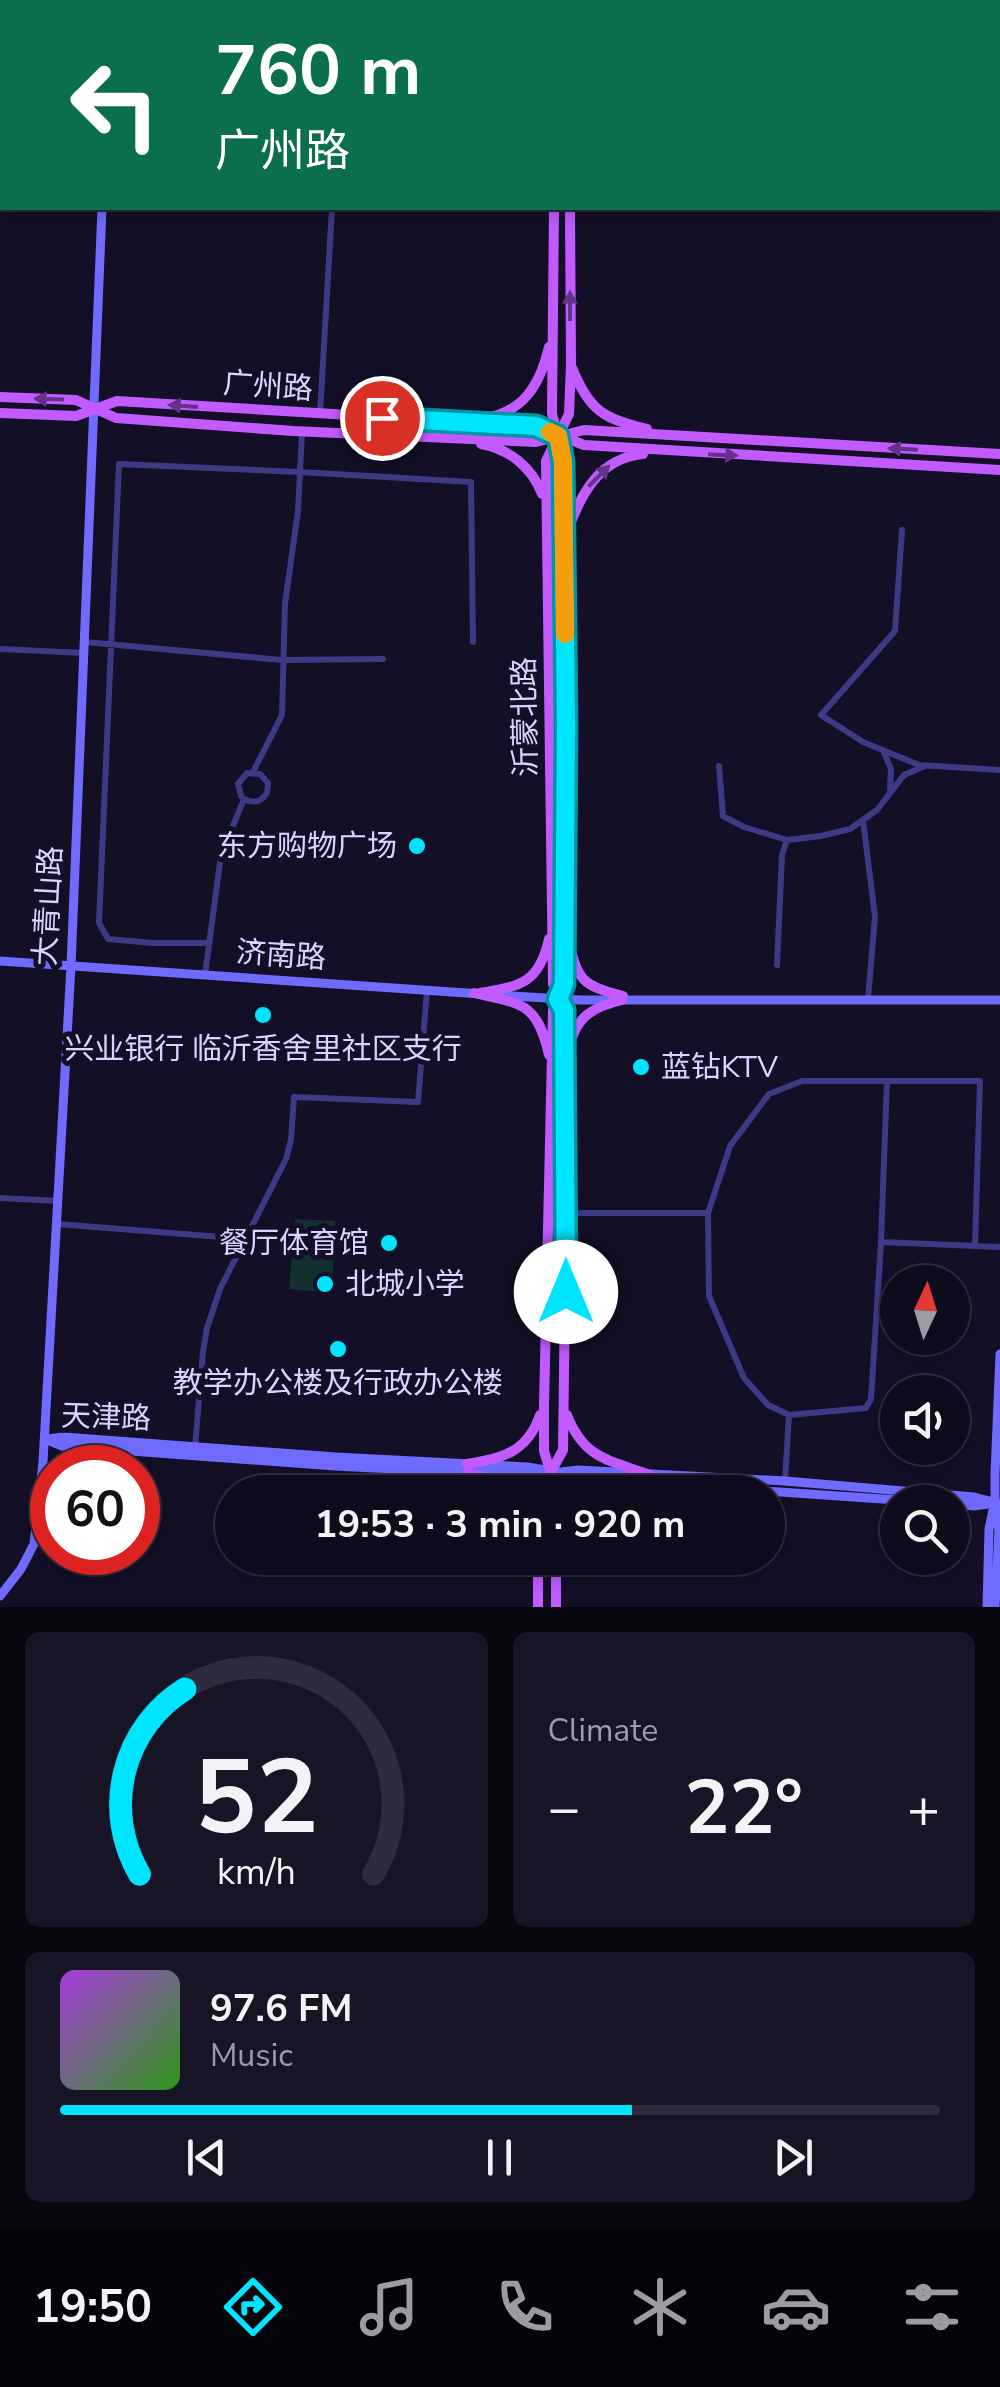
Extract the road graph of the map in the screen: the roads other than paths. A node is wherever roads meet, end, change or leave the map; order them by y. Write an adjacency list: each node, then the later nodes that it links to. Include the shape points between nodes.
1 (102, 210): 8 (street, 大青山路)
2 (332, 210): 10 (street)
3 (554, 210): 5 (main road, 沂蒙北路)
4 (570, 210): 6 (main road, 沂蒙北路, one-way to 4)
5 (553, 326): 11 (main road, via 539,380 526,399 488,418); 13 (main road, 沂蒙北路)
6 (571, 365): 13 (main road, 沂蒙北路, via 569,414); 14 (main road, via 580,388 604,414)
7 (0, 397): 8 (main road, 广州路, one-way to 7, via 76,400)
8 (95, 410): 9 (main road, 广州路, via 76,416); 10 (main road, 广州路, one-way to 8, via 117,402); 12 (main road, 广州路, via 116,418); 25 (street, 大青山路)
9 (0, 413)
10 (320, 414): 11 (main road, 广州路)
11 (445, 422): 13 (main road, 广州路, via 536,426)
12 (302, 431): 15 (main road, 广州路); 18 (street)
13 (558, 436): 14 (main road, 广州路, via 584,430); 15 (main road, 广州路, via 536,442); 16 (main road, 广州路, via 584,445); 20 (main road, 沂蒙北路, via 546,461); 22 (main road, 沂蒙北路)
14 (672, 436): 17 (main road, 广州路, one-way to 14)
15 (446, 438): 20 (main road, via 508,453 539,484)
16 (669, 452): 19 (main road, 广州路, one-way to 19); 22 (main road, one-way to 16, via 575,510 614,461)
17 (997, 452)
18 (300, 472): 23 (street, via 471,482); 24 (street, via 120,464); 28 (street)
19 (1000, 473)
20 (546, 504): 38 (main road, 沂蒙北路)
21 (902, 530): 29 (street, via 895,630 822,715)
22 (564, 544): 38 (main road, 沂蒙北路)
23 (473, 642)
24 (112, 646): 25 (street); 28 (street); 39 (street, via 99,923 108,939)
25 (84, 648): 26 (street); 42 (street, 大青山路)
26 (0, 650)
27 (383, 659): 28 (street)
28 (282, 660): 33 (street, via 282,716)
29 (883, 750): 31 (street); 34 (street)
30 (719, 766): 37 (street, via 723,816)
31 (926, 766): 32 (street); 34 (street, via 904,775)
32 (1000, 770)
33 (253, 772): 35 (street, via 238,784); 35 (street, via 266,778 267,793 259,801)
34 (890, 791): 36 (street)
35 (244, 799): 39 (street, via 221,855)
36 (863, 820): 37 (street, via 850,830); 47 (street, via 875,918)
37 (786, 840): 41 (street)
38 (559, 920): 45 (main road, via 532,977 518,987); 46 (main road, via 584,982); 48 (main road, 沂蒙北路, via 564,984)
39 (208, 944): 43 (street)
40 (0, 960): 42 (street, 济南路)
41 (777, 965)
42 (71, 966): 43 (street, 济南路); 53 (street, 大青山路)
43 (205, 975): 44 (street, 济南路)
44 (426, 990): 45 (street, 济南路); 57 (street, via 418,1102 294,1098 286,1159)
45 (474, 994): 48 (street, 济南路); 50 (main road, via 533,1013)
46 (622, 998): 47 (street, 济南路); 48 (street, 济南路); 49 (street, 济南路); 50 (main road, via 584,1015)
47 (868, 998): 49 (street, 济南路)
48 (558, 999): 50 (main road, 沂蒙北路)
49 (1000, 999)
50 (558, 1074): 54 (main road, 沂蒙北路); 63 (main road, 沂蒙北路)
51 (886, 1081): 55 (street, via 802,1081 769,1094 730,1146); 58 (street); 59 (street, via 980,1081)
52 (0, 1198): 53 (street)
53 (58, 1201): 56 (street, 大青山路)
54 (566, 1213): 55 (street); 62 (main road, 沂蒙北路)
55 (708, 1213): 64 (street, via 709,1296 744,1378 768,1405)
56 (57, 1224): 57 (street); 65 (street, 大青山路)
57 (248, 1239): 66 (street, via 207,1328)
58 (881, 1242): 59 (street); 64 (street, via 871,1399 866,1408)
59 (976, 1246): 60 (street)
60 (1000, 1247)
61 (1000, 1354): 78 (street)
62 (564, 1396): 68 (main road, 沂蒙北路, via 563,1450); 73 (main road, via 585,1448)
63 (544, 1405): 67 (main road, via 523,1444); 68 (main road, 沂蒙北路, via 544,1451)
64 (789, 1415): 74 (street)
65 (45, 1439): 66 (street, 天津路); 67 (street, 天津路, via 62,1446); 82 (street, 大青山路, via 34,1544)
66 (195, 1446): 67 (street, 天津路)
67 (467, 1468): 68 (street, 天津路, via 527,1476); 69 (main road)
68 (552, 1472): 70 (main road, 沂蒙北路); 71 (main road, 沂蒙北路); 72 (street, 天津路)
69 (483, 1475)
70 (550, 1475)
71 (553, 1475)
72 (619, 1475)
73 (642, 1475)
74 (785, 1481): 78 (street, 天津路)
75 (1000, 1484): 78 (street)
76 (785, 1490): 77 (street, 天津路)
77 (880, 1498)
78 (998, 1503): 79 (street); 85 (street, via 989,1529); 86 (street)
79 (970, 1506)
80 (538, 1575): 83 (main road)
81 (556, 1575): 84 (main road)
82 (0, 1596)
83 (538, 1607)
84 (556, 1607)
85 (987, 1607)
86 (995, 1607)

